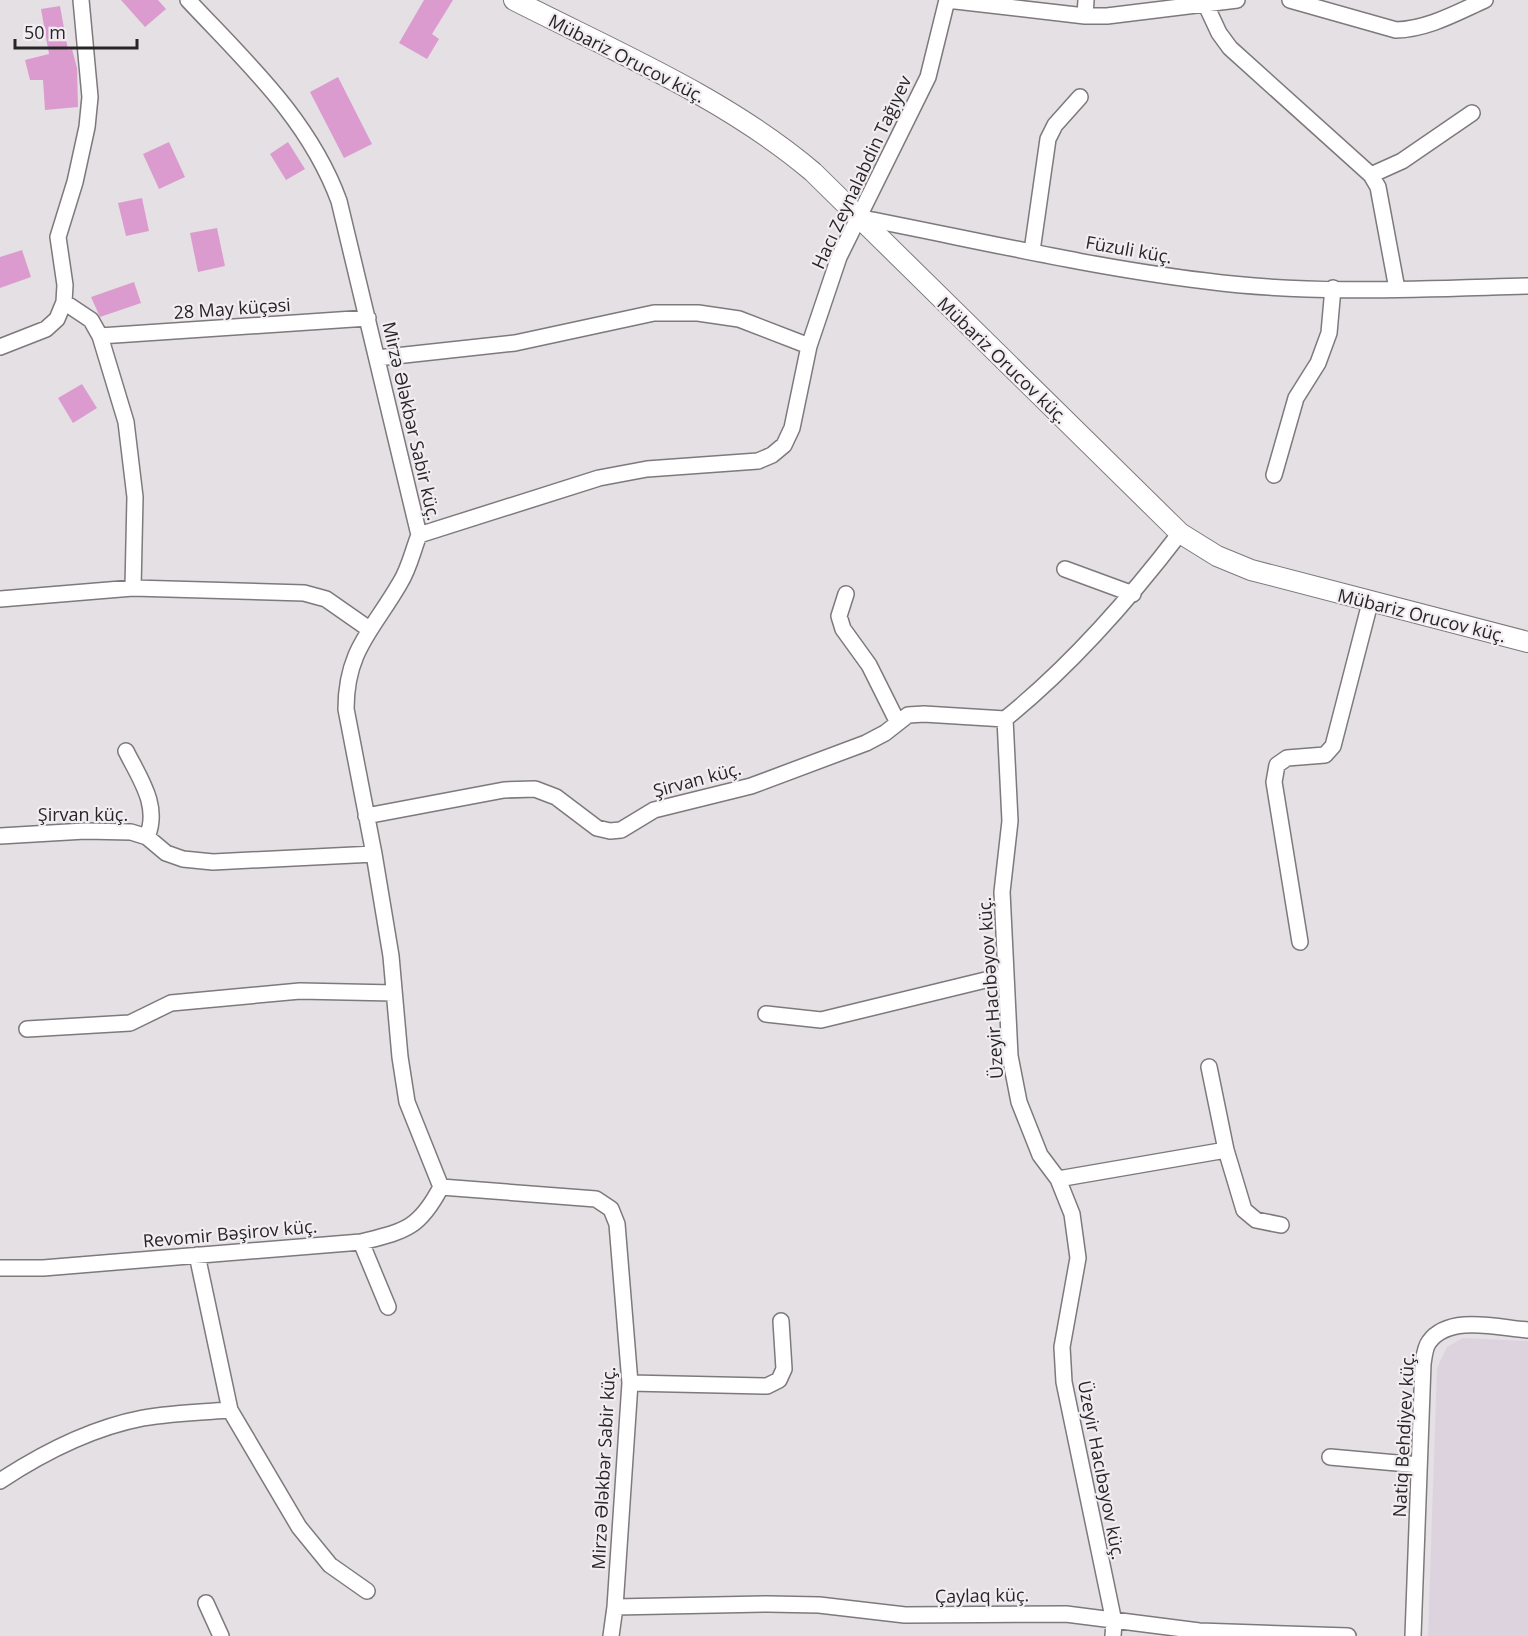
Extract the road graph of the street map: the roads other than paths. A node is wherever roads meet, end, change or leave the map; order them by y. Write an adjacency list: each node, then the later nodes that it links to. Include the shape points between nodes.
1 (81, 0): 19 (street, via 90,97 75,182 58,237)
2 (188, 0): 20 (street, Mirzə Ələkbər Sabir küç., via 286,105 328,171)
3 (514, 0): 14 (street, Mübariz Orucov küç., via 729,111 779,143)
4 (947, 0): 10 (street); 14 (street, Hacı Zeynalabdin Tağıyev, via 928,77)
5 (1086, 0): 10 (street)
6 (1237, 0): 9 (street)
7 (1290, 0): 8 (street, via 1396,30 1434,24)
8 (1485, 0)
9 (1205, 3): 10 (street); 13 (street, via 1230,48)
10 (1085, 16)
11 (1080, 97): 15 (street, via 1048,139)
12 (1472, 113): 13 (street, via 1402,161)
13 (1371, 175): 18 (street, via 1378,187)
14 (857, 217): 15 (street, Füzuli küç.); 22 (street, Hacı Zeynalabdin Tağıyev); 26 (street, Mübariz Orucov küç.)
15 (1032, 251): 17 (street, Füzuli küç., via 1207,282)
16 (1528, 286): 18 (street, Füzuli küç.)
17 (1333, 288): 18 (street, Füzuli küç.); 25 (street, via 1329,333 1318,363 1296,398)
18 (1397, 289)
19 (64, 302): 21 (street, via 91,320); 23 (street, via 57,319 46,329)
20 (368, 318): 21 (street, 28 May küçəsi); 24 (street, Mirzə Ələkbər Sabir küç.)
21 (100, 336): 29 (street, via 131,451)
22 (808, 346): 24 (street, via 739,319 698,313 654,313 515,343); 27 (street, Hacı Zeynalabdin Tağıyev, via 792,428 784,445 772,455 758,461 647,469 599,478)
23 (0, 347)
24 (377, 358): 27 (street, Mirzə Ələkbər Sabir küç.)
25 (1274, 475)
26 (1180, 533): 31 (street); 33 (street, Mübariz Orucov küç., via 1217,556 1251,570)
27 (419, 535): 34 (street, Mirzə Ələkbər Sabir küç., via 402,581)
28 (1065, 569): 31 (street)
29 (134, 588): 32 (street); 34 (street, via 304,593 342,607)
30 (846, 594): 37 (street, via 839,616 843,629 870,665)
31 (1133, 594): 36 (street, via 1048,685)
32 (0, 599)
33 (1370, 603): 35 (street, Mübariz Orucov küç.); 43 (street, via 1333,746 1325,755 1287,758 1277,765 1274,782)
34 (369, 629): 39 (street, Mirzə Ələkbər Sabir küç., via 349,667 346,685 346,709)
35 (1528, 642)
36 (1005, 718): 37 (street, Şirvan küç., via 924,714 908,715); 44 (street, Üzeyir Hacıbəyov küç., via 1010,821 1002,892)
37 (897, 721): 39 (street, Şirvan küç., via 866,743 751,786 654,810 621,830 597,828 556,797 535,789 504,790)
38 (126, 751): 41 (street, via 152,806 153,824)
39 (366, 816): 42 (street, Mirzə Ələkbər Sabir küç.)
40 (0, 836): 41 (street, Şirvan küç., via 85,831 131,832)
41 (147, 837): 42 (street, Şirvan küç., via 166,853 213,862)
42 (374, 854): 45 (street, Mirzə Ələkbər Sabir küç.)
43 (1300, 942)
44 (1006, 975): 46 (street, via 821,1020); 50 (street, Üzeyir Hacıbəyov küç., via 1011,1056 1019,1102 1040,1155)
45 (394, 993): 47 (street, via 300,991 171,1003 130,1023); 51 (street, Mirzə Ələkbər Sabir küç., via 407,1102)
46 (766, 1014)
47 (27, 1029)
48 (1209, 1067): 49 (street)
49 (1226, 1150): 50 (street); 52 (street, via 1244,1210 1256,1220)
50 (1058, 1179): 67 (street, Üzeyir Hacıbəyov küç., via 1072,1214 1078,1258 1062,1347 1064,1382)
51 (441, 1187): 53 (street, Revomir Bəşirov küç., via 417,1223); 59 (street, Mirzə Ələkbər Sabir küç., via 596,1199 611,1209 617,1224)
52 (1281, 1225)
53 (361, 1242): 54 (street, Revomir Bəşirov küç.); 56 (street)
54 (197, 1255): 55 (street, Revomir Bəşirov küç.); 60 (street)
55 (0, 1268)
56 (388, 1307)
57 (782, 1321): 59 (street, via 784,1369 779,1380 766,1386)
58 (1528, 1330): 62 (street, Natiq Behdiyev küç., via 1461,1325 1441,1329 1427,1343)
59 (630, 1383): 66 (street, Mirzə Ələkbər Sabir küç.)
60 (230, 1410): 63 (street, via 144,1418 110,1426 67,1442); 64 (street, via 299,1527 330,1565)
61 (1330, 1457): 62 (street)
62 (1419, 1465): 71 (street, Natiq Behdiyev küç.)
63 (0, 1481)
64 (367, 1591)
65 (206, 1604): 68 (street)
66 (615, 1607): 67 (street, Çaylaq küç., via 819,1605 905,1615 1066,1614); 69 (street, Mirzə Ələkbər Sabir küç.)
67 (1114, 1629): 70 (street, Çaylaq küç.)
68 (221, 1636)
69 (611, 1636)
70 (1348, 1636)
71 (1413, 1636)

